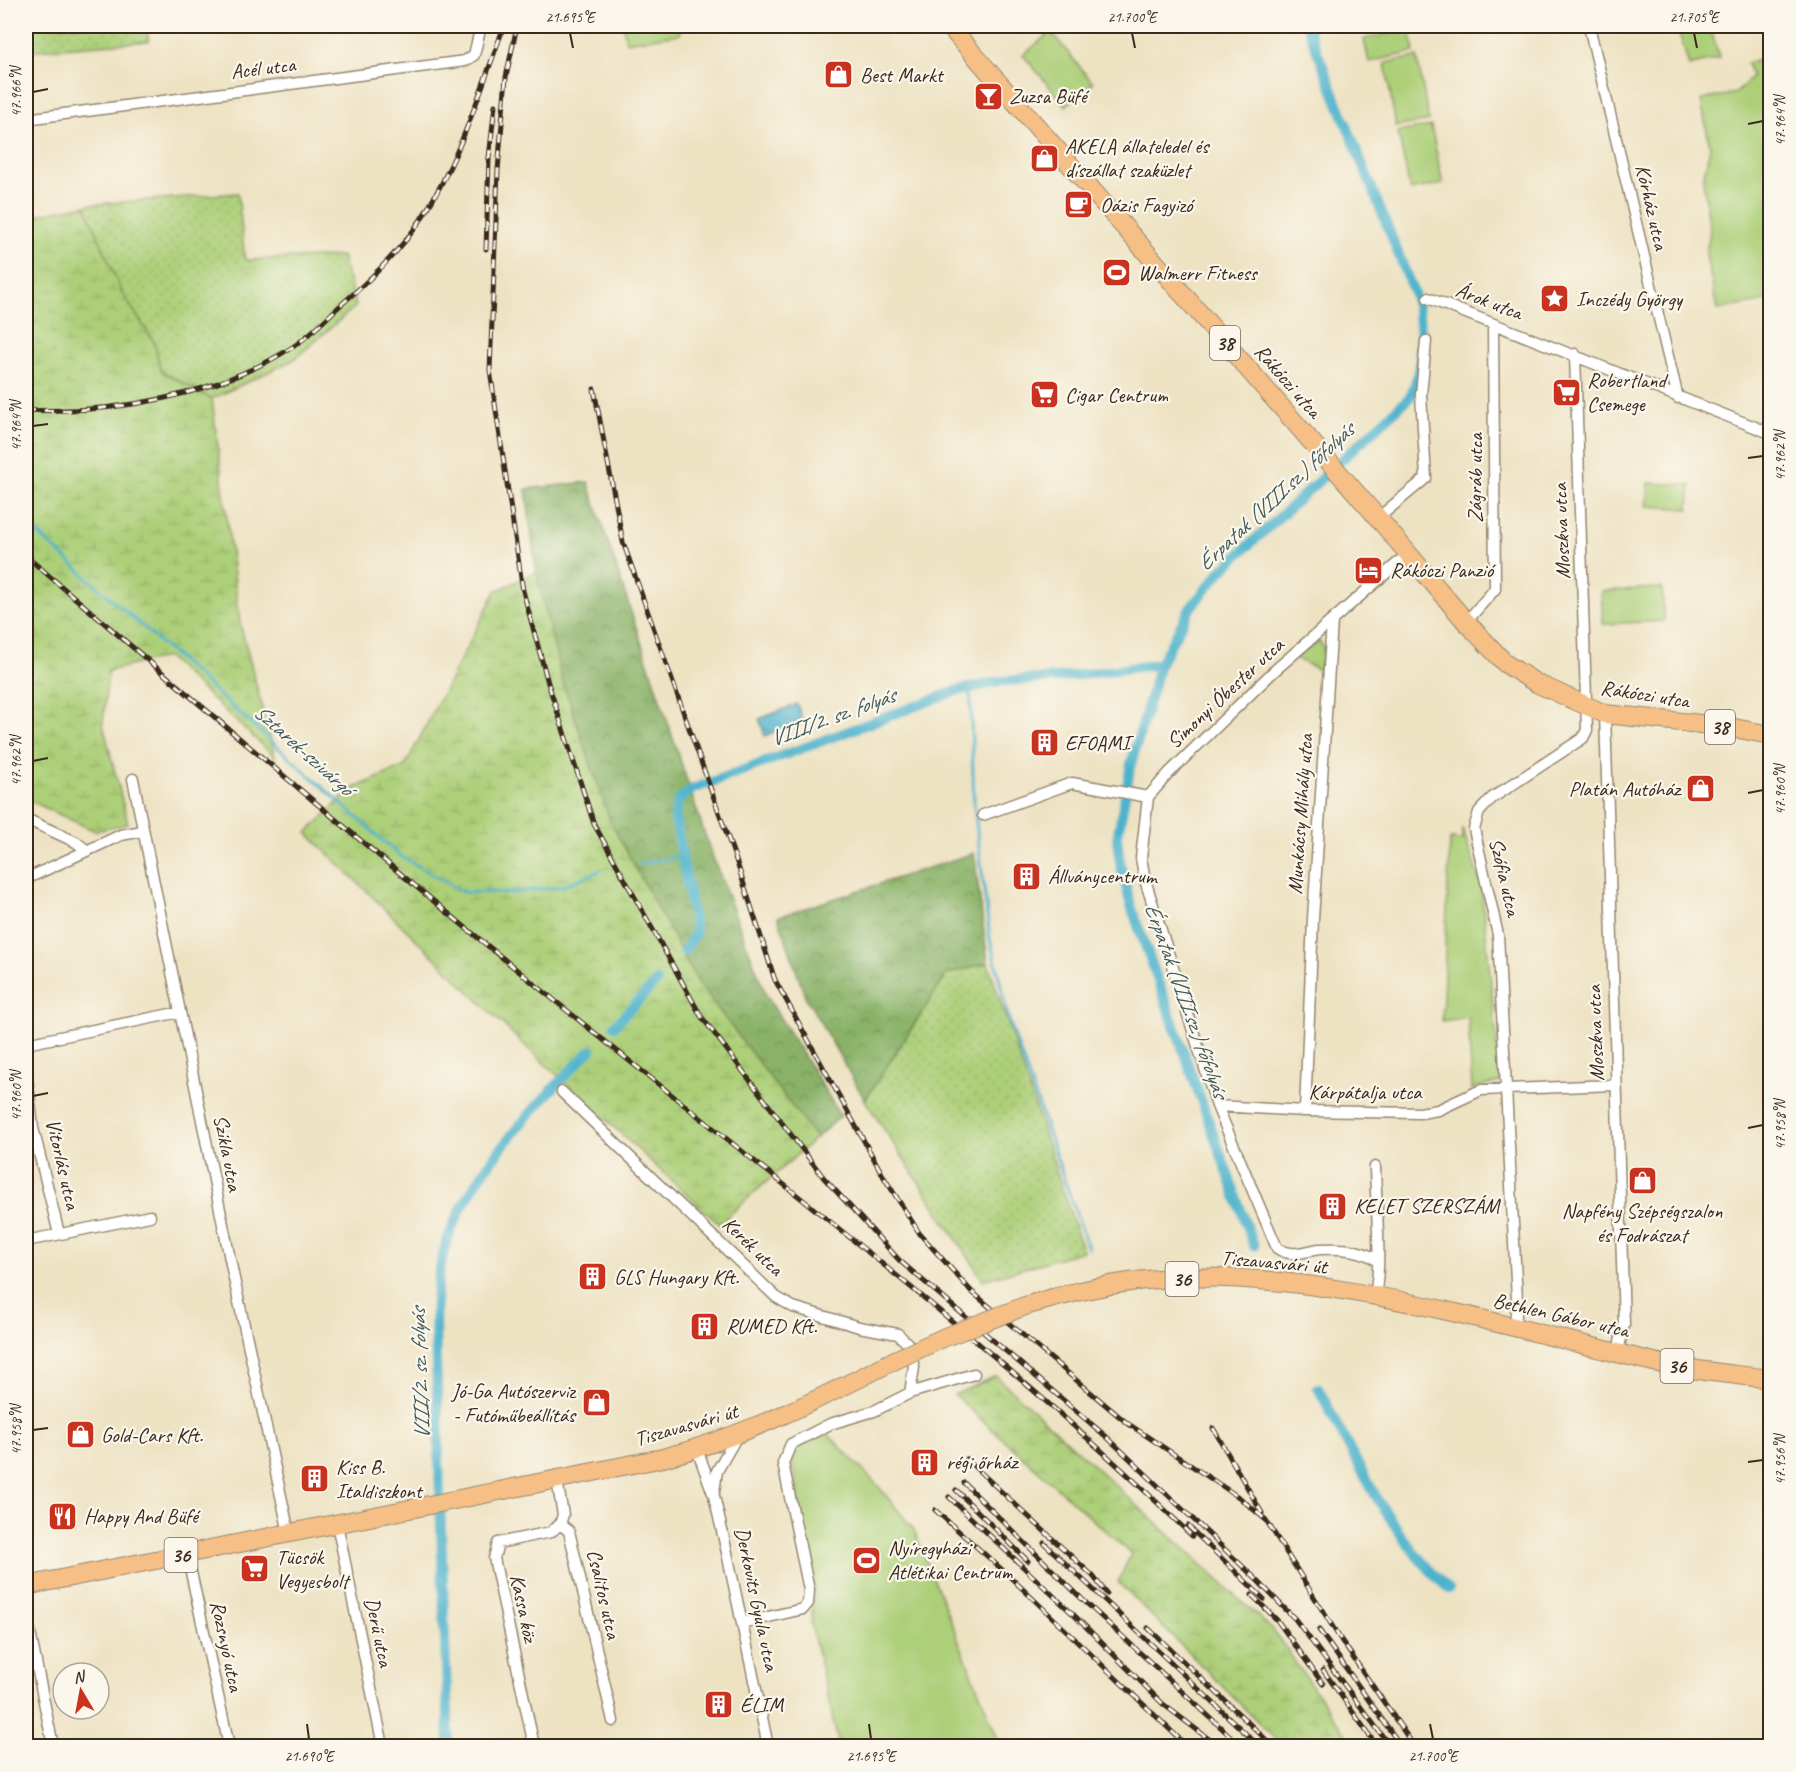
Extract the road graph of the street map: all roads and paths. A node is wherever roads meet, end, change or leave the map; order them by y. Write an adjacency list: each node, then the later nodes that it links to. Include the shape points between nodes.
1 (482, 26): 4 (street, Acél utca, via 474,55 465,61)
2 (949, 26): 11 (main road, Rákóczi utca / 38)
3 (1589, 26): 9 (street, Kórház utca)
4 (26, 119)
5 (1428, 298): 6 (street, Árok utca)
6 (1493, 324): 8 (street, Árok utca); 14 (street, Zágráb utca, via 1495,589)
7 (1426, 341): 11 (street, via 1421,394 1426,478)
8 (1575, 354): 9 (street, Árok utca); 15 (street, Moszkva utca)
9 (1678, 398): 10 (street, Árok utca)
10 (1770, 433)
11 (1378, 518): 12 (main road, Rákóczi utca / 38)
12 (1408, 554): 13 (street); 14 (main road, Rákóczi utca / 38)
13 (1332, 621): 21 (street, Simonyi Óbester utca, via 1273,672); 34 (street, Munkácsy Mihály utca)
14 (1466, 622): 15 (main road, Rákóczi utca / 38, via 1506,664)
15 (1587, 707): 16 (main road, Rákóczi utca / 38); 17 (street)
16 (1605, 714): 18 (street, Moszkva utca); 19 (main road, Rákóczi utca / 38)
17 (1587, 730): 18 (street); 31 (street, Szófia utca, via 1583,738 1492,798 1479,813 1474,829 1498,935)
18 (1604, 735): 30 (street, Moszkva utca)
19 (1770, 735)
20 (133, 779): 24 (street, Szikla utca)
21 (1148, 797): 22 (street, via 1072,783); 33 (street, via 1141,858 1145,880)
22 (983, 815)
23 (26, 819): 25 (street)
24 (143, 831): 25 (street, via 121,835); 27 (street, Szikla utca)
25 (86, 850): 26 (street)
26 (26, 879)
27 (180, 1012): 28 (street); 53 (street, Szikla utca)
28 (26, 1044)
29 (26, 1068): 37 (street, Vitorlás utca, via 33,1128)
30 (1616, 1084): 31 (street, Kárpátalja utca); 43 (street, Moszkva utca, via 1624,1326)
31 (1507, 1088): 34 (street, Kárpátalja utca, via 1481,1090 1438,1110 1420,1113); 42 (street, Szófia utca)
32 (562, 1092): 46 (street, Kerék utca, via 776,1297 793,1307 898,1334 908,1344 914,1367)
33 (1217, 1106): 34 (street, Kárpátalja utca); 39 (street, via 1277,1248 1294,1254 1319,1249 1368,1253)
34 (1305, 1111)
35 (1376, 1167): 39 (street)
36 (150, 1216): 37 (street)
37 (59, 1234): 38 (street)
38 (26, 1241)
39 (1376, 1260): 41 (street, via 1379,1276)
40 (1341, 1291): 41 (main road, Bethlen Gábor utca / 36); 47 (main road, Tiszavasvári út / 36, bridge, via 1243,1280 1186,1279 1100,1287 1025,1306 893,1360 800,1409)
41 (1375, 1297): 42 (main road, Bethlen Gábor utca / 36)
42 (1515, 1327): 43 (main road, Bethlen Gábor utca / 36)
43 (1618, 1351): 45 (main road, Bethlen Gábor utca / 36, via 1654,1362)
44 (974, 1374): 46 (street)
45 (1770, 1379)
46 (910, 1393): 57 (street, via 874,1411 830,1424 791,1444 783,1462 809,1590 807,1603 803,1610)
47 (737, 1436): 48 (main road, Tiszavasvári út / 36); 50 (street, Derkovits Gyula utca, via 717,1471)
48 (698, 1449): 49 (main road, Tiszavasvári út / 36); 50 (street, Derkovits Gyula utca)
49 (557, 1480): 51 (main road, Tiszavasvári út / 36); 52 (street, Csalitos utca, via 563,1515)
50 (714, 1496): 57 (street, Derkovits Gyula utca)
51 (337, 1524): 53 (main road, Tiszavasvári út / 36); 61 (street, Derű utca)
52 (560, 1524): 58 (street, Csalitos utca, via 569,1531); 62 (street, Kassa köz, via 551,1532 498,1543 495,1548)
53 (289, 1533): 54 (main road, Tiszavasvári út / 36)
54 (187, 1554): 55 (main road, Tiszavasvári út / 36); 60 (street, Rozsnyó utca)
55 (26, 1586)
56 (26, 1613): 59 (street)
57 (742, 1623): 63 (street, Derkovits Gyula utca)
58 (614, 1721)
59 (53, 1746)
60 (229, 1746)
61 (382, 1746)
62 (534, 1746)
63 (768, 1746)

